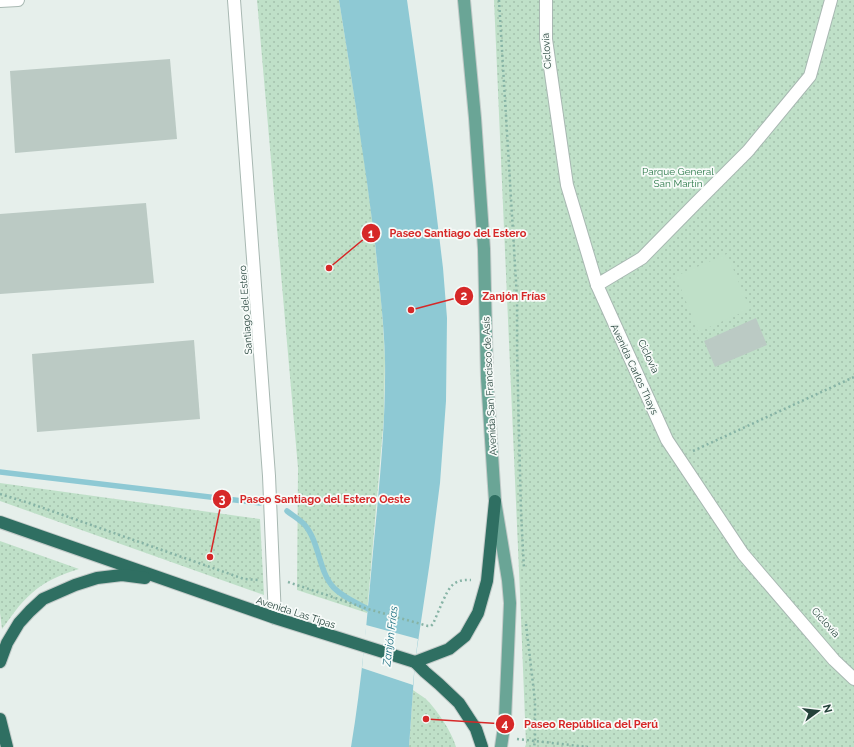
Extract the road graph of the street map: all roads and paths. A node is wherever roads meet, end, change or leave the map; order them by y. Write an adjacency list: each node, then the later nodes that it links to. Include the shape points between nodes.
1 (18, 0): 7 (street)
2 (234, 0): 16 (street, Santiago del Estero, via 269,476)
3 (464, 0): 12 (main road, Avenida San Francisco de Asís, via 484,249 487,378)
4 (500, 0): 14 (path, via 517,298)
5 (546, 0): 8 (street, Avenida Carlos Thays, via 546,39 567,185)
6 (831, 0): 8 (street, via 810,76 748,151 642,258)
7 (0, 2)
8 (596, 285): 10 (street, Avenida Carlos Thays, via 667,440)
9 (854, 377): 10 (path)
10 (679, 457): 22 (street, Avenida Carlos Thays, via 743,554 834,660)
11 (0, 494): 16 (path, via 244,579)
12 (495, 501): 21 (highway, via 487,581 478,613 465,636 449,649); 24 (main road, Avenida San Francisco de Asís, via 510,603)
13 (0, 522): 15 (highway, Avenida Las Tipas)
14 (524, 575)
15 (170, 581): 17 (highway, Avenida Las Tipas); 20 (highway, Avenida Las Tipas, via 122,575 109,576 58,591 43,599 19,623 7,642)
16 (274, 581): 17 (street, Santiago del Estero); 19 (path, via 287,582)
17 (275, 618): 21 (highway, Avenida Las Tipas)
18 (526, 620): 25 (path, via 534,701)
19 (421, 625)
20 (0, 662)
21 (415, 662): 27 (highway, via 459,703 476,729)
22 (854, 679)
23 (0, 719): 26 (highway)
24 (502, 742): 25 (path)
25 (535, 742): 28 (path); 29 (path)
26 (7, 747)
27 (482, 747)
28 (534, 747)
29 (588, 747)

